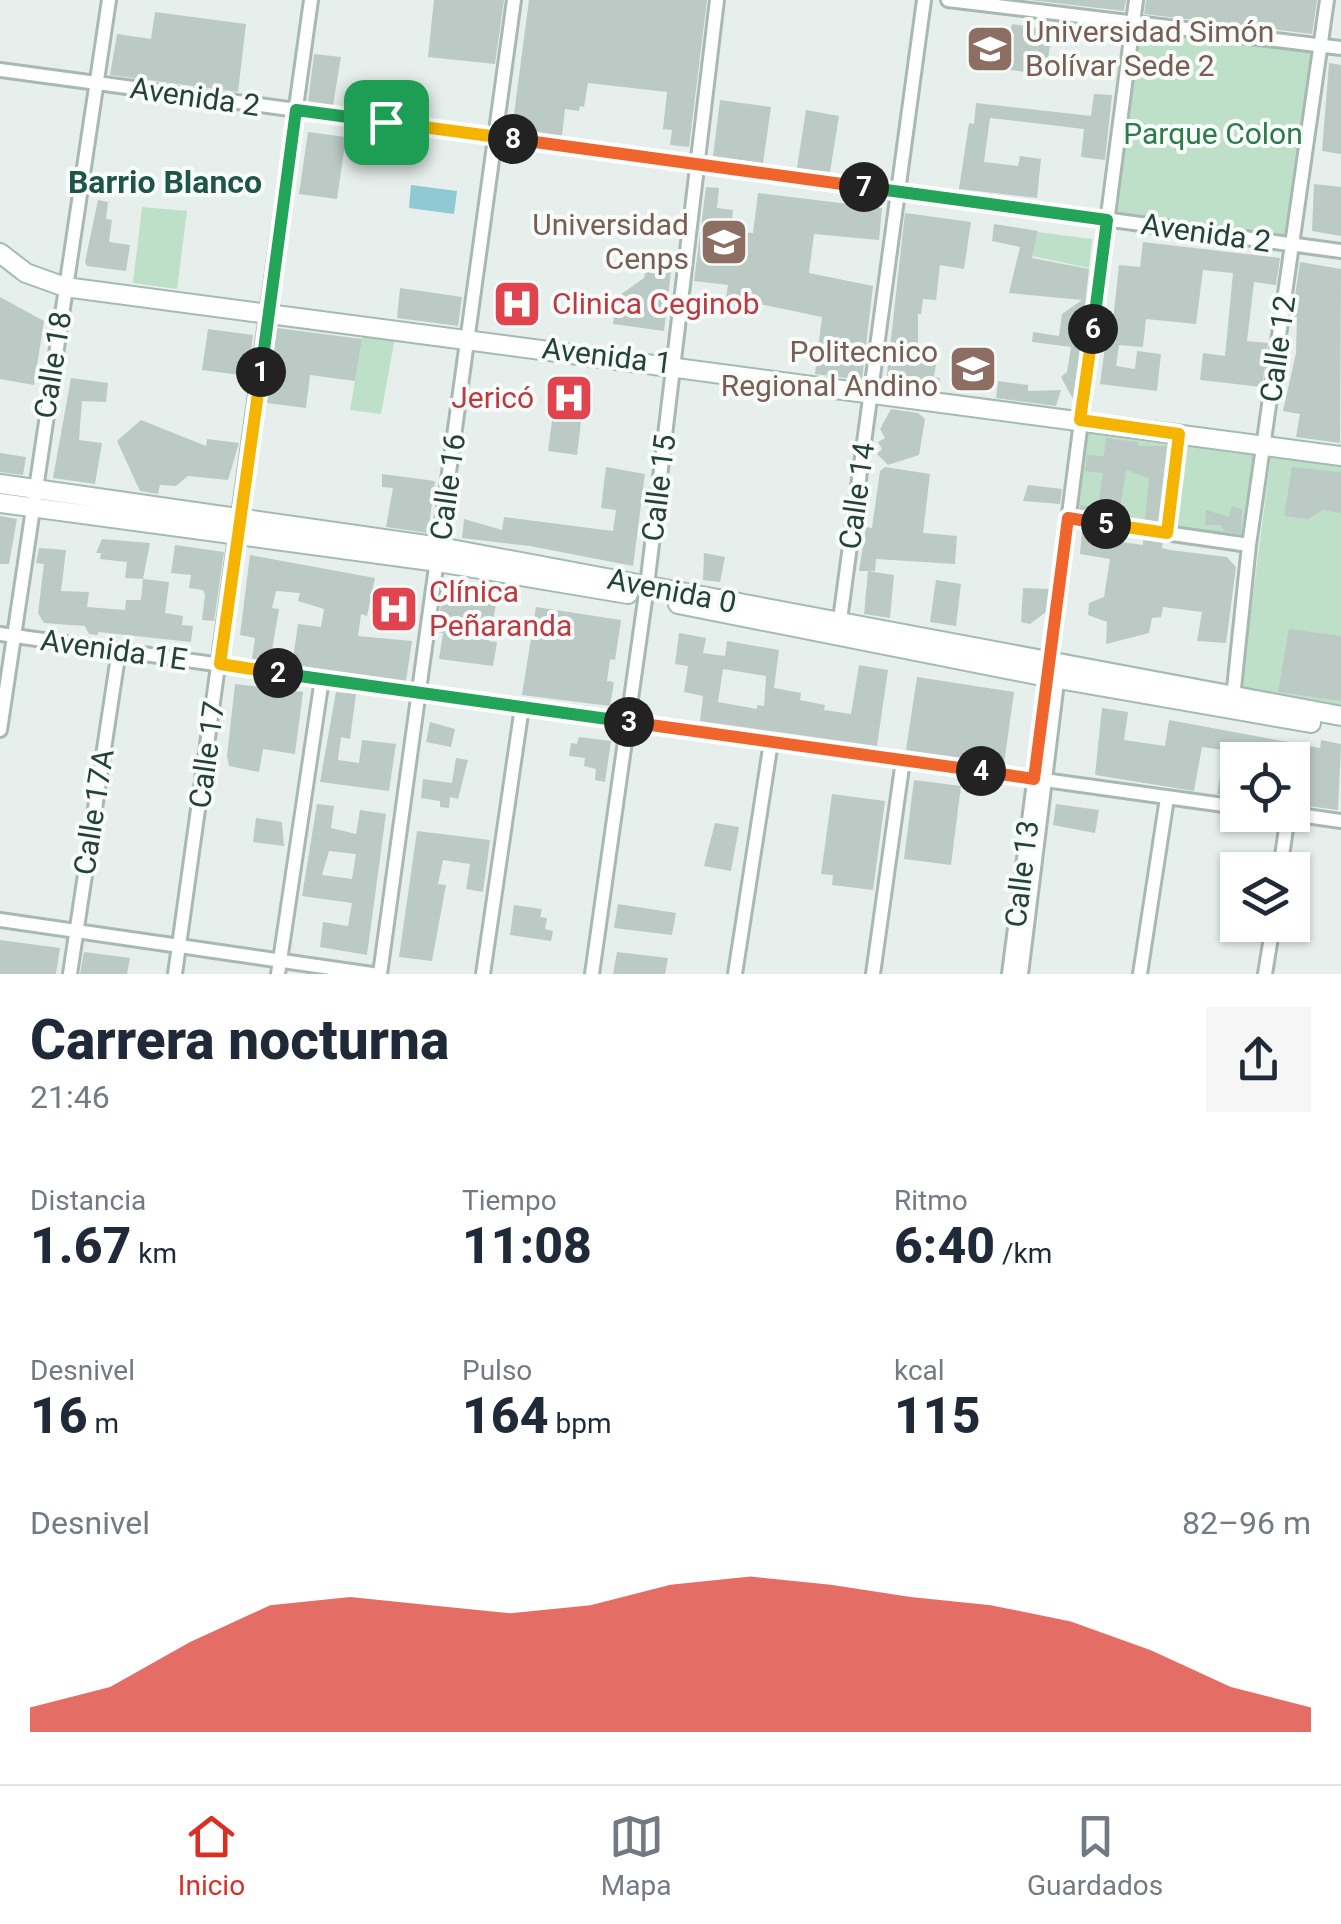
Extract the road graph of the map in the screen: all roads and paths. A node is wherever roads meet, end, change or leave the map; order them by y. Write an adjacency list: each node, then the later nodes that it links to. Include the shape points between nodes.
1 (109, 0): 13 (street, Calle 18)
2 (311, 0): 14 (street, Calle 17)
3 (514, 0): 15 (street, Calle 16)
4 (716, 0): 16 (street, Calle 15)
5 (924, 0): 17 (street, Calle 14)
6 (948, 0): 9 (street)
7 (1136, 0): 9 (street, Calle 13)
8 (1328, 0): 10 (street, Calle 12)
9 (1133, 22): 10 (street); 18 (street, Calle 13)
10 (1322, 45): 11 (street); 19 (street, Calle 12)
11 (1341, 48)
12 (0, 70): 13 (street, Avenida 2)
13 (96, 83): 14 (street, Avenida 2); 22 (street, Calle 18)
14 (296, 110): 15 (street, Avenida 2); 23 (street, Calle 17)
15 (494, 137): 16 (street, Avenida 2); 24 (street, Calle 16)
16 (696, 164): 17 (street, Avenida 2); 25 (street, Calle 15)
17 (898, 192): 18 (street, Avenida 2); 26 (street, Calle 14)
18 (1107, 220): 19 (street, Avenida 2); 27 (street, Calle 13)
19 (1292, 245): 20 (street, Avenida 2); 29 (street, Calle 12)
20 (1341, 251)
21 (0, 253): 22 (street, Avenida 1)
22 (65, 288): 23 (street, Avenida 1); 32 (street, Calle 18)
23 (269, 313): 24 (street, Avenida 1); 35 (street, Calle 17)
24 (468, 339): 25 (street, Avenida 1); 38 (street, Calle 16)
25 (674, 365): 26 (street, Avenida 1); 39 (street, Calle 15)
26 (870, 392): 27 (street, Avenida 1); 40 (street, Calle 14)
27 (1080, 420): 28 (street, Avenida 1); 34 (street, Calle 13)
28 (1179, 434): 29 (street, Avenida 1); 36 (street)
29 (1265, 445): 30 (street, Avenida 1); 37 (street, Calle 12)
30 (1341, 456)
31 (0, 484): 32 (street, Avenida 0)
32 (33, 499): 33 (street, Avenida 0); 35 (street, Avenida 0); 41 (street, Calle 18)
33 (0, 503)
34 (1068, 518): 36 (street); 44 (street, Calle 13)
35 (240, 528): 38 (street, Avenida 0); 43 (street, Calle 17)
36 (1167, 533): 37 (street)
37 (1250, 545): 47 (street, Calle 12)
38 (439, 554): 39 (street, Avenida 0); 46 (street, Calle 16)
39 (647, 592): 40 (street, Avenida 0); 50 (street, Calle 15)
40 (839, 629): 44 (street, Avenida 0)
41 (7, 635): 42 (street, Avenida 1E); 52 (street, Calle 18)
42 (119, 650): 43 (street, Avenida 1E); 61 (street, Calle 17A)
43 (220, 664): 45 (street, Avenida 1E); 63 (street, Calle 17)
44 (1053, 669): 47 (street, Avenida 0); 51 (street, Avenida 0); 55 (street, Calle 13)
45 (322, 679): 46 (street, Avenida 1E); 64 (street)
46 (418, 692): 48 (street, Avenida 1E); 68 (street, Calle 16)
47 (1233, 698): 49 (street, Avenida 0)
48 (522, 707): 50 (street, Avenida 1E); 69 (street)
49 (1341, 716)
50 (628, 722): 53 (street, Avenida 1E); 70 (street, Calle 15)
51 (1341, 728)
52 (0, 730)
53 (771, 742): 54 (street, Avenida 1E); 71 (street)
54 (903, 760): 55 (street, Avenida 1E); 72 (street)
55 (1039, 780): 56 (street, Avenida 1E); 73 (street, Calle 13); 74 (street, Calle 13)
56 (1168, 798): 57 (street, Avenida 1E); 75 (street)
57 (1220, 805)
58 (1310, 817): 59 (street)
59 (1341, 821)
60 (0, 920): 61 (street)
61 (76, 931): 63 (street); 65 (street, Calle 17A)
62 (1270, 942): 76 (street)
63 (179, 946): 64 (street); 66 (street, Calle 17)
64 (279, 967): 67 (street)
65 (70, 974)
66 (175, 974)
67 (372, 974)
68 (380, 974)
69 (483, 974)
70 (592, 974)
71 (735, 974)
72 (874, 974)
73 (1009, 974)
74 (1021, 974)
75 (1140, 974)
76 (1266, 974)

